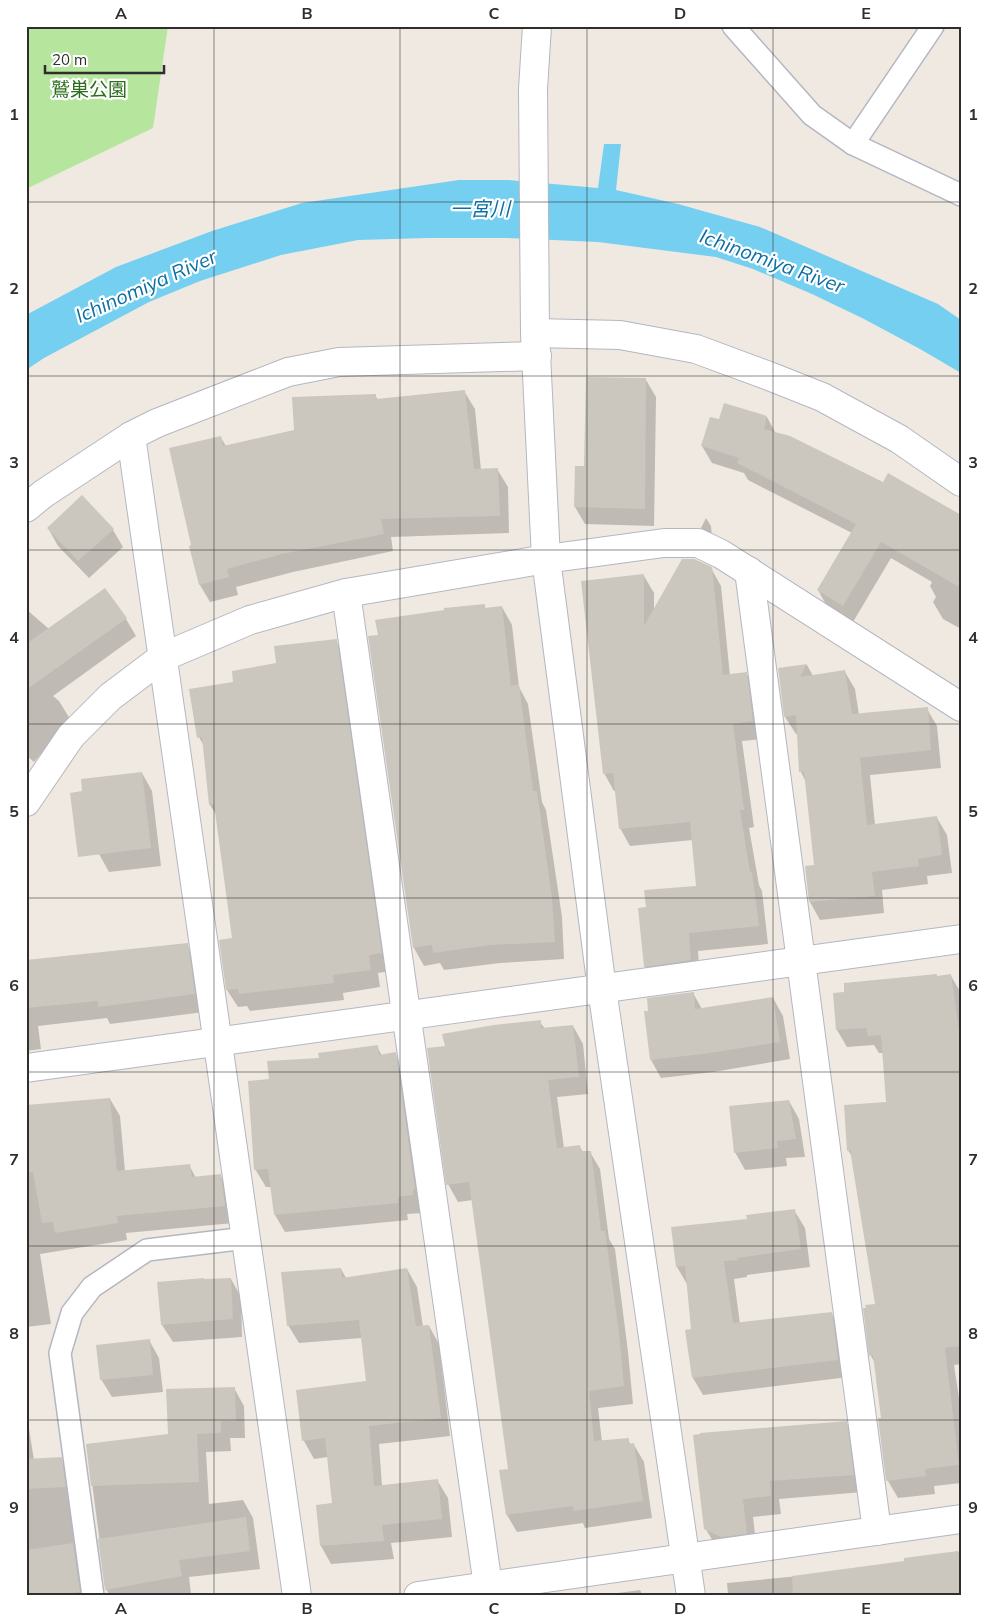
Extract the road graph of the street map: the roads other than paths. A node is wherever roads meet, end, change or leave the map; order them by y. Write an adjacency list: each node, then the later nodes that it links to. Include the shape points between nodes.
1 (537, 26): 6 (street, via 533,89)
2 (732, 26): 4 (lane, via 812,115)
3 (933, 26): 4 (lane)
4 (853, 144): 5 (lane)
5 (961, 195)
6 (536, 345): 7 (street, via 339,362 288,372 157,423); 8 (street, via 620,335 696,349 822,398 899,439); 10 (street)
7 (132, 436): 9 (street); 13 (street)
8 (961, 482)
9 (26, 508)
10 (546, 559): 11 (street, via 664,544 698,543); 12 (street); 18 (street)
11 (748, 571): 14 (street); 17 (street)
12 (346, 593): 13 (street, via 250,620); 19 (street)
13 (163, 657): 15 (street, via 110,697 72,736); 20 (street)
14 (960, 711)
15 (26, 802)
16 (961, 939): 17 (street)
17 (802, 961): 18 (street); 24 (street)
18 (602, 989): 19 (street); 25 (street)
19 (407, 1016): 20 (street); 26 (street)
20 (217, 1042): 21 (street); 22 (street)
21 (26, 1068)
22 (246, 1238): 27 (lane, via 147,1250 92,1287 72,1313 60,1354); 28 (street)
23 (961, 1519): 24 (street)
24 (877, 1531): 25 (street)
25 (685, 1558): 26 (street); 30 (street)
26 (488, 1586): 29 (street)
27 (93, 1596)
28 (297, 1596)
29 (418, 1596)
30 (691, 1596)

